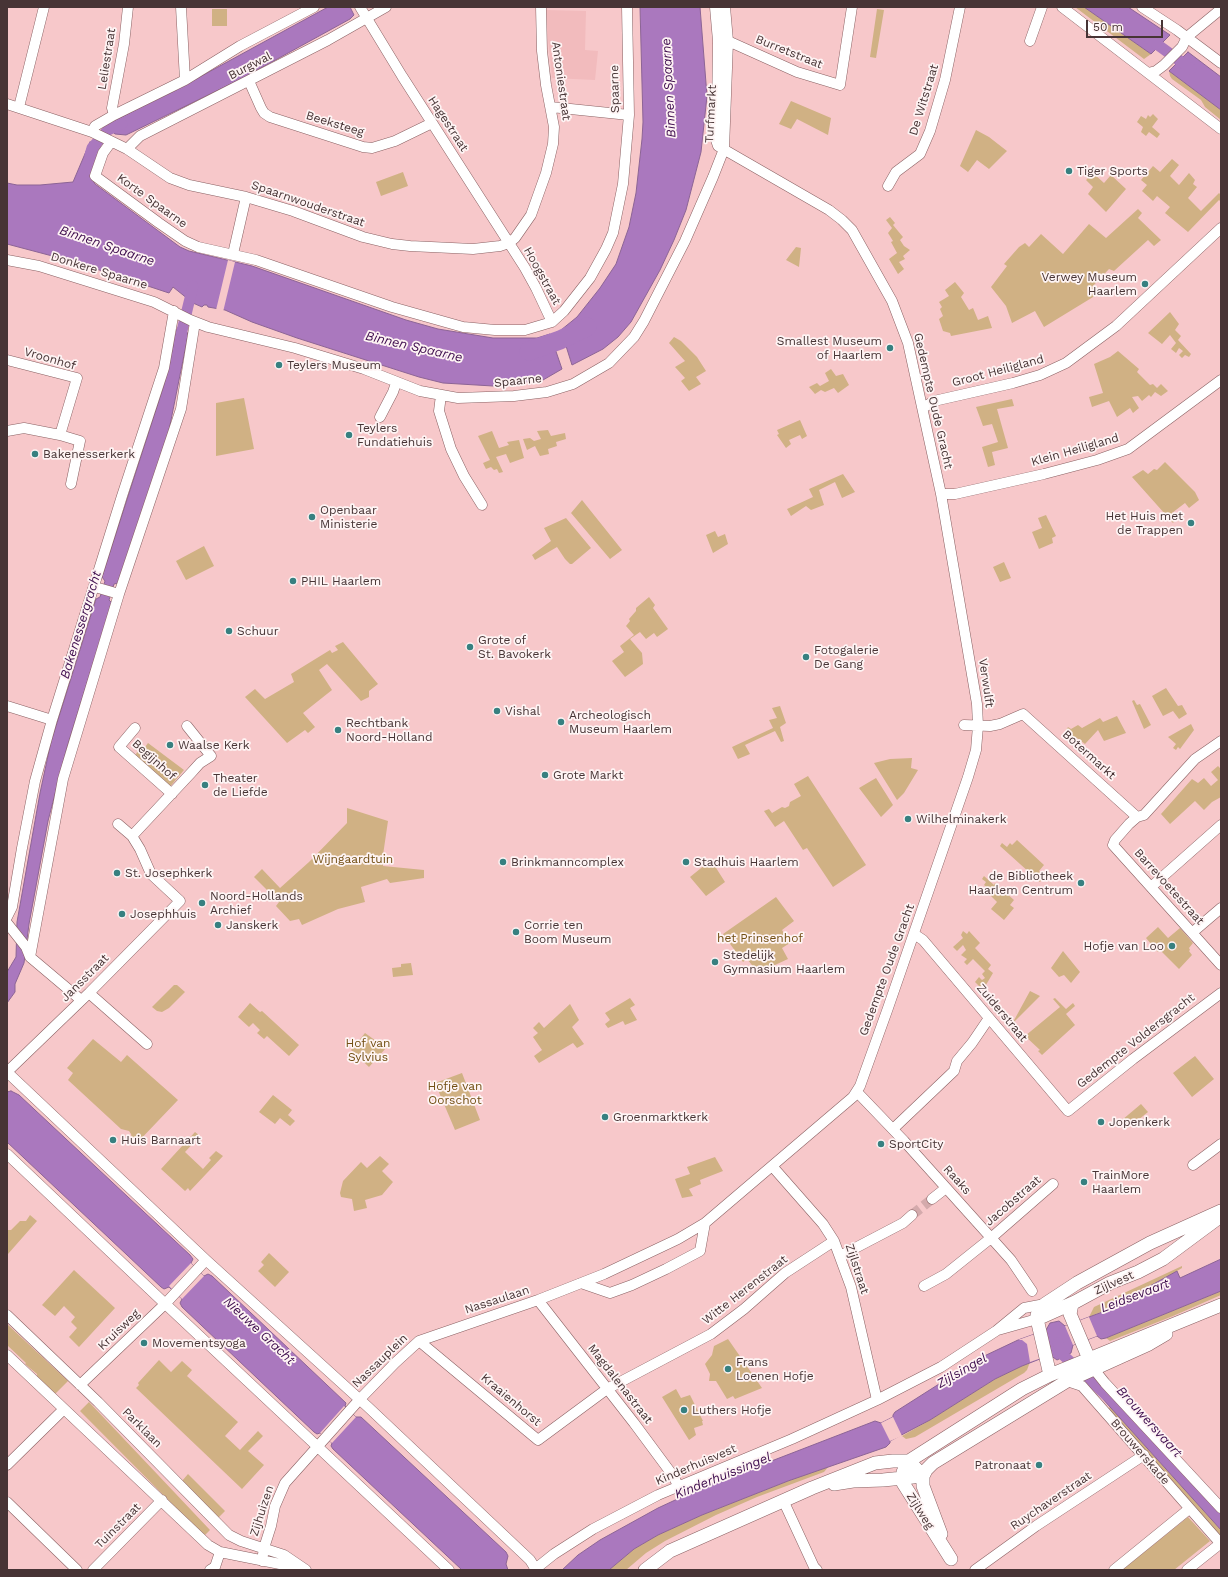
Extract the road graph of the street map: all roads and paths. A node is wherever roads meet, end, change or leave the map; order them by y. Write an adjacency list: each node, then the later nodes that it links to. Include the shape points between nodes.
1 (44, 7): 26 (street)
2 (128, 7): 28 (street, Leliestraat, via 112,108)
3 (181, 7): 23 (street)
4 (314, 7): 23 (street, Burgwal, via 240,46)
5 (360, 7): 17 (street, Hagestraat)
6 (386, 7): 17 (street, Burgwal)
7 (541, 7): 27 (street, Antoniestraat, via 542,51)
8 (627, 7): 29 (street, Spaarne)
9 (715, 7): 35 (street, Turfmarkt, via 718,41 715,137 718,146)
10 (725, 7): 19 (street, Turfmarkt)
11 (852, 7): 19 (street, Burretstraat, via 840,85 797,72)
12 (960, 7): 36 (street, De Witstraat, via 945,80 930,131 920,154 896,172)
13 (1042, 7): 20 (street)
14 (1062, 7): 22 (street)
15 (1142, 7): 18 (street)
16 (1221, 9): 18 (street)
17 (366, 18): 24 (street, Burgwal); 30 (street, Hagestraat)
18 (1186, 37): 21 (street); 22 (street, via 1182,47 1164,65)
19 (728, 41): 35 (street, Turfmarkt)
20 (1030, 41)
21 (1221, 63)
22 (1148, 73): 31 (street)
23 (186, 80): 28 (street, Burgwal)
24 (249, 81): 30 (street, Beeksteeg, via 261,108 270,117 363,147 372,148 395,140); 34 (street, Burgwal, via 140,136)
25 (7, 104): 26 (street)
26 (19, 107): 32 (street)
27 (551, 107): 29 (street); 39 (street, Antoniestraat, via 554,132 546,173 531,215)
28 (114, 115): 32 (street, Burgwal, via 95,126)
29 (629, 115): 43 (street, Spaarne, via 623,184 613,233 590,278)
30 (432, 123): 39 (street, Hagestraat)
31 (1221, 129)
32 (94, 133): 33 (street, Spaarnwouderstraat)
33 (111, 142): 34 (street, Spaarnwouderstraat); 40 (street, Korte Spaarne, via 103,153 95,176 185,241 198,247)
34 (127, 149): 37 (street, Spaarnwouderstraat, via 170,178 189,185)
35 (724, 149): 47 (street, Spaarne, via 685,241 644,321 634,337 609,362 573,384 547,392 478,398); 48 (street, Gedempte Oude Gracht, via 829,210 852,230 892,301 908,343)
36 (888, 186)
37 (246, 197): 39 (street, Spaarnwouderstraat, via 392,244 474,249); 40 (street)
38 (1221, 228): 48 (street, Groot Heiligland, via 1116,326 1066,363 1040,375 934,401)
39 (508, 244): 43 (street, Hoogstraat, via 536,288)
40 (233, 254): 43 (street, Spaarne, via 392,307 463,327 525,330)
41 (7, 260): 42 (street, Donkere Spaarne, via 39,266 154,302)
42 (187, 319): 46 (street, Spaarne, via 208,327 295,348 364,369); 55 (street, via 164,368 122,496); 55 (street, via 181,409 158,482)
43 (552, 322)
44 (7, 360): 51 (street, Vroonhof, via 77,378)
45 (1221, 380): 53 (street, Klein Heiligland, via 1128,449 1044,474 956,494)
46 (396, 382): 47 (street, Spaarne); 49 (street)
47 (441, 395): 54 (street, via 440,411 451,448)
48 (923, 408): 53 (street, Gedempte Oude Gracht)
49 (380, 417)
50 (7, 431): 51 (street, via 24,428)
51 (60, 435): 52 (street, via 80,441)
52 (71, 484)
53 (941, 494): 56 (street, Gedempte Oude Gracht)
54 (482, 505)
55 (107, 590): 58 (street); 76 (street, via 63,779)
56 (963, 621): 61 (street, Verwulft, via 977,704)
57 (7, 706): 58 (street)
58 (52, 720): 72 (street, via 35,781 12,907)
59 (964, 725): 61 (street)
60 (187, 726): 65 (street, Begijnhof, via 211,756 200,763)
61 (978, 726): 64 (street, Verwulft); 66 (street, Botermarkt, via 1000,724 1023,714)
62 (135, 728): 65 (street, Begijnhof, via 119,747)
63 (1221, 741): 66 (street, via 1195,759 1144,815)
64 (976, 750): 75 (street, Gedempte Oude Gracht)
65 (172, 794): 69 (street, Begijnhof)
66 (1137, 817): 70 (street, Barrevoetestraat, via 1113,845)
67 (118, 824): 69 (street)
68 (1221, 825): 70 (street)
69 (132, 836): 78 (street, Jansstraat, via 151,874 180,901)
70 (1151, 887): 74 (street, Barrevoetestraat)
71 (1221, 908): 74 (street)
72 (7, 917)
73 (7, 923): 76 (street, via 26,947)
74 (1193, 932): 77 (street, Barrevoetestraat)
75 (914, 934): 81 (street, Zuiderstraat, via 923,940); 84 (street, Gedempte Oude Gracht)
76 (30, 958): 80 (street)
77 (1221, 965)
78 (89, 993): 80 (street, Jansstraat); 82 (street)
79 (1221, 993): 85 (street, Gedempte Voldersgracht)
80 (81, 1000): 83 (street, Jansstraat)
81 (989, 1018): 85 (street, Zuiderstraat); 86 (street, via 957,1061 954,1071)
82 (147, 1044)
83 (7, 1072): 101 (street)
84 (857, 1092): 86 (street, Raaks); 90 (street, Gedempte Oude Gracht)
85 (1068, 1111)
86 (893, 1129): 92 (street, Raaks)
87 (1221, 1144): 89 (street)
88 (7, 1154): 106 (street)
89 (1194, 1165)
90 (772, 1166): 97 (street, Nassaulaan); 99 (street, Zijlstraat, via 823,1224)
91 (1052, 1184): 98 (street, Jacobstraat)
92 (946, 1188): 93 (street); 98 (street, Raaks)
93 (932, 1199)
94 (1221, 1210): 107 (main road, Zijlvest, via 1149,1244 1077,1283)
95 (912, 1215): 100 (street, via 902,1223)
96 (1221, 1216): 110 (main road, Zijlvest, via 1163,1259 1110,1283)
97 (705, 1223): 102 (street, Nassaulaan, via 664,1246); 102 (street, via 700,1251 666,1269 610,1293)
98 (991, 1238): 103 (street, Jacobstraat, via 946,1274); 104 (street, Raaks, via 1011,1260)
99 (834, 1241): 100 (street, Zijlstraat); 119 (street, Witte Herenstraat, via 784,1273 712,1334)
100 (840, 1256): 121 (street, Zijlstraat, via 851,1287)
101 (206, 1260): 106 (street, Kruisweg); 120 (street)
102 (581, 1283): 105 (street, Nassaulaan)
103 (924, 1286)
104 (1032, 1290)
105 (538, 1300): 114 (street, Nassaulaan); 119 (street, Magdalenastraat)
106 (164, 1304): 118 (street, Kruisweg); 124 (street)
107 (1045, 1304): 109 (main road); 112 (main road, via 1038,1315); 113 (street, Zijlvest, via 1024,1308)
108 (1221, 1305): 116 (main road)
109 (1058, 1309): 110 (main road); 112 (main road, Zijlvest)
110 (1072, 1313): 116 (main road)
111 (7, 1315): 118 (street, Parklaan)
112 (1038, 1326): 113 (street, Zijlvest); 117 (main road)
113 (996, 1330): 121 (street, Zijlvest, via 941,1367)
114 (419, 1341): 119 (street, Kraaienhorst, via 538,1440); 120 (street, Nassauplein)
115 (7, 1355): 122 (street)
116 (1081, 1364): 117 (main road); 125 (street, Brouwerskade, via 1082,1386); 128 (main road, via 946,1454 932,1464); 135 (street, via 1105,1383)
117 (1048, 1366): 126 (main road, via 1022,1390)
118 (80, 1385): 138 (street, Parklaan, via 229,1535)
119 (607, 1389): 130 (street, Magdalenastraat, via 674,1476)
120 (360, 1399): 123 (street, Nassauplein); 143 (street, via 524,1555)
121 (877, 1400): 130 (street, Kinderhuisvest, via 792,1439)
122 (64, 1409): 127 (street); 132 (street)
123 (350, 1411): 124 (street, Zijhuizen)
124 (318, 1447): 138 (street, Zijhuizen, via 285,1484 275,1506); 147 (street)
125 (1144, 1455): 136 (street, Brouwerskade); 150 (street, Ruychaverstraat, via 1036,1526)
126 (909, 1461): 128 (main road); 129 (main road, Zijlweg); 131 (main road, via 875,1463)
127 (7, 1465)
128 (923, 1476): 129 (main road); 141 (main road, Zijlweg, via 923,1486)
129 (903, 1478): 131 (main road, via 853,1481); 141 (main road, Zijlweg, via 906,1488)
130 (678, 1486): 143 (street, Kinderhuisvest, via 593,1529)
131 (812, 1488): 133 (main road)
132 (162, 1500): 139 (street, via 208,1545); 145 (street, Tuinstraat)
133 (783, 1500): 148 (main road, via 670,1551); 149 (street)
134 (7, 1502): 144 (street)
135 (1221, 1508)
136 (1190, 1509): 137 (street, Brouwerskade); 151 (street)
137 (1221, 1543): 152 (street)
138 (264, 1548): 140 (street); 142 (street, Parklaan, via 284,1555)
139 (220, 1552): 140 (street); 146 (street, via 215,1567)
140 (262, 1561): 142 (street)
141 (954, 1565)
142 (302, 1567)
143 (534, 1569)
144 (76, 1570)
145 (93, 1570)
146 (210, 1570)
147 (449, 1570)
148 (645, 1570)
149 (817, 1570)
150 (975, 1570)
151 (1114, 1570)
152 (1187, 1570)

